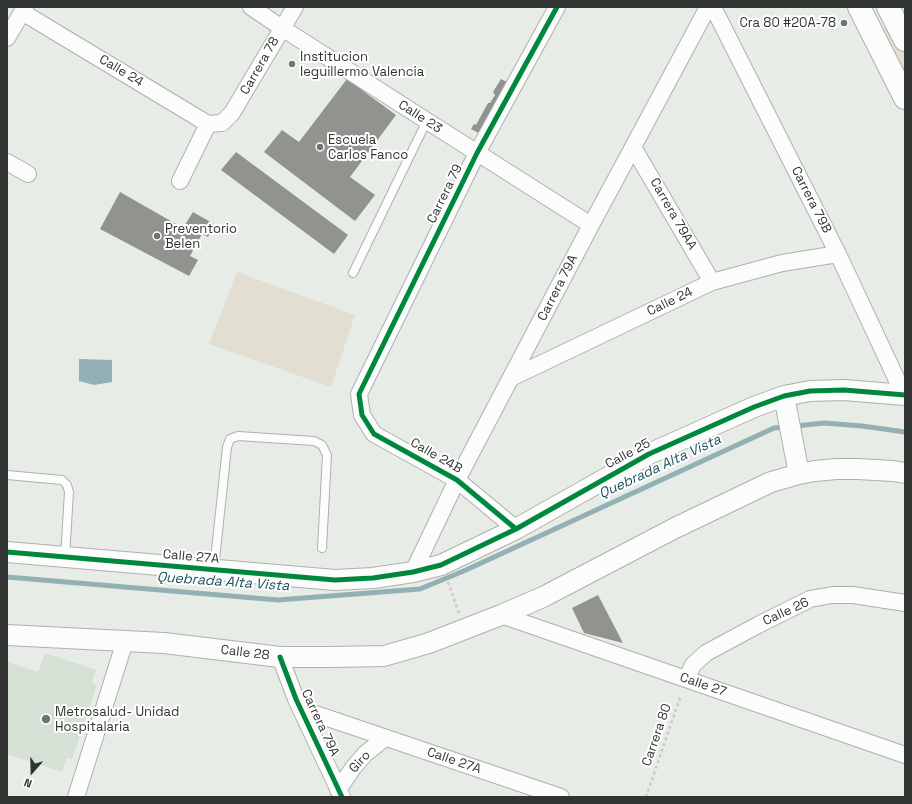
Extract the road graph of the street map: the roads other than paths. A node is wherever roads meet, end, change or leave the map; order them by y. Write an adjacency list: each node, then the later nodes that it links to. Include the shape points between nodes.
1 (251, 7): 9 (street, Calle 23)
2 (295, 7): 9 (street, Carrera 78)
3 (557, 7): 16 (street, Carrera 79)
4 (708, 7): 15 (street, Carrera 79A)
5 (713, 7): 21 (street, Carrera 79B)
6 (859, 7): 12 (main road)
7 (888, 7): 11 (main road)
8 (24, 9): 10 (street); 14 (street, Calle 24)
9 (282, 28): 13 (street, Calle 23); 14 (street, Carrera 78, via 232,113)
10 (7, 38)
11 (905, 40)
12 (905, 98)
13 (427, 121): 16 (street, Calle 23); 22 (lane)
14 (215, 124): 19 (street, Carrera 78)
15 (633, 147): 20 (street, Carrera 79A); 23 (street, Carrera 79AA)
16 (477, 153): 20 (street, Calle 23); 25 (street, Carrera 79)
17 (7, 162): 18 (street)
18 (28, 174)
19 (180, 181)
20 (591, 225): 24 (street, Carrera 79A)
21 (838, 254): 23 (street, Calle 24, via 782,263); 26 (street, Carrera 79B)
22 (353, 273)
23 (712, 282): 24 (street, Calle 24)
24 (511, 378): 31 (street, Carrera 79A)
25 (359, 394): 31 (street, Calle 24B, via 362,415 374,434)
26 (905, 395): 27 (street, Calle 25, via 844,390 810,391)
27 (784, 396): 29 (street); 32 (street, Calle 25, via 649,454)
28 (905, 473): 29 (street, via 836,469)
29 (799, 474): 40 (street, via 771,482 738,497 542,597)
30 (7, 475): 35 (lane, via 62,480 67,485)
31 (457, 480): 32 (street, Calle 24B); 37 (street, Carrera 79A)
32 (516, 529): 37 (street, Calle 25, via 441,565)
33 (322, 548): 36 (lane, via 327,456 322,445 314,441 238,436 230,439 227,447)
34 (7, 552): 35 (street, Calle 27A)
35 (65, 557): 36 (street, Calle 27A)
36 (214, 570): 38 (street, Calle 27A, via 335,580)
37 (412, 572): 38 (street, Calle 25)
38 (373, 578)
39 (905, 603): 44 (street, Calle 26, via 853,594 810,599 706,653 693,665)
40 (501, 615): 43 (street, Calle 28, via 429,643 384,656); 44 (street, Calle 27)
41 (7, 635): 42 (street, Calle 28)
42 (125, 641): 43 (street, Calle 28, via 164,643); 49 (street)
43 (280, 657): 45 (street, Carrera 79A)
44 (686, 679): 47 (street, Calle 27)
45 (301, 710): 46 (street, Calle 27A); 48 (street, Carrera 79A)
46 (386, 738): 48 (street, Giro, via 352,768); 50 (street, Calle 27A)
47 (905, 755)
48 (340, 794)
49 (76, 797)
50 (561, 797)

